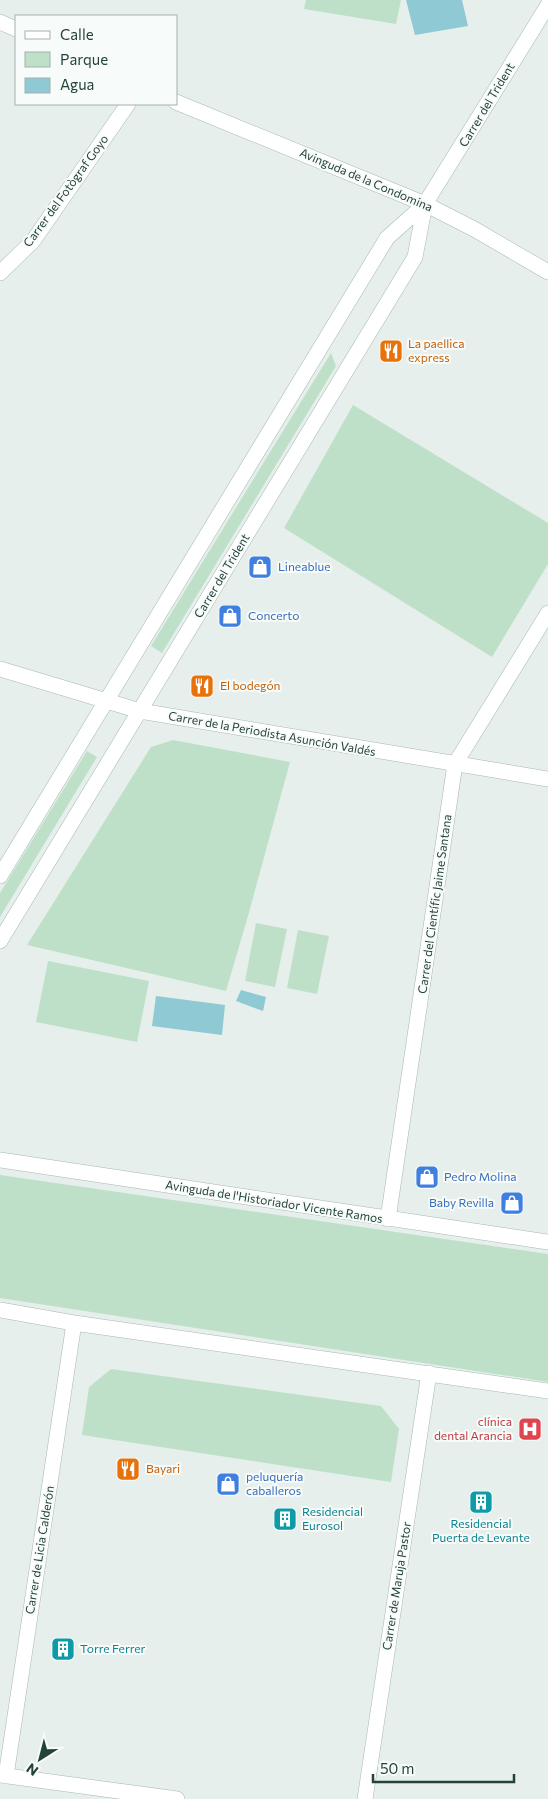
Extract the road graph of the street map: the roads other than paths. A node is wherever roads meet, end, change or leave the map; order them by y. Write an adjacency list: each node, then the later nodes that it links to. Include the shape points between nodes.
1 (548, 5): 6 (street, Carrer del Trident)
2 (0, 22): 3 (street)
3 (15, 30)
4 (178, 103): 6 (street, Avinguda de la Condomina)
5 (127, 105): 8 (street, Carrer del Fotògraf Goyo, via 33,241)
6 (426, 204): 7 (street, Avinguda de la Condomina); 11 (street, Carrer del Trident, via 387,238); 12 (street, Carrer del Trident, via 415,257)
7 (548, 272)
8 (0, 273)
9 (548, 614): 13 (street, Carrer del Científic Jaime Santana)
10 (0, 669): 11 (street, Carrer de la Periodista Asunción Valdés)
11 (106, 702): 12 (street, Carrer de la Periodista Asunción Valdés); 15 (street, Carrer del Trident)
12 (140, 711): 13 (street, Carrer de la Periodista Asunción Valdés); 16 (street, Carrer del Trident)
13 (455, 764): 14 (street, Carrer de la Periodista Asunción Valdés); 18 (street, Carrer del Científic Jaime Santana)
14 (548, 780)
15 (0, 876)
16 (0, 941)
17 (0, 1160): 18 (street, Avinguda de l'Historiador Vicente Ramos)
18 (388, 1219): 19 (street, Avinguda de l'Historiador Vicente Ramos)
19 (548, 1242)
20 (0, 1310): 21 (street)
21 (74, 1323): 22 (street); 24 (street, Carrer de Licia Calderón)
22 (429, 1372): 23 (street); 26 (street, Carrer de Maruja Pastor)
23 (548, 1391)
24 (3, 1776): 25 (street)
25 (177, 1799)
26 (365, 1799)

